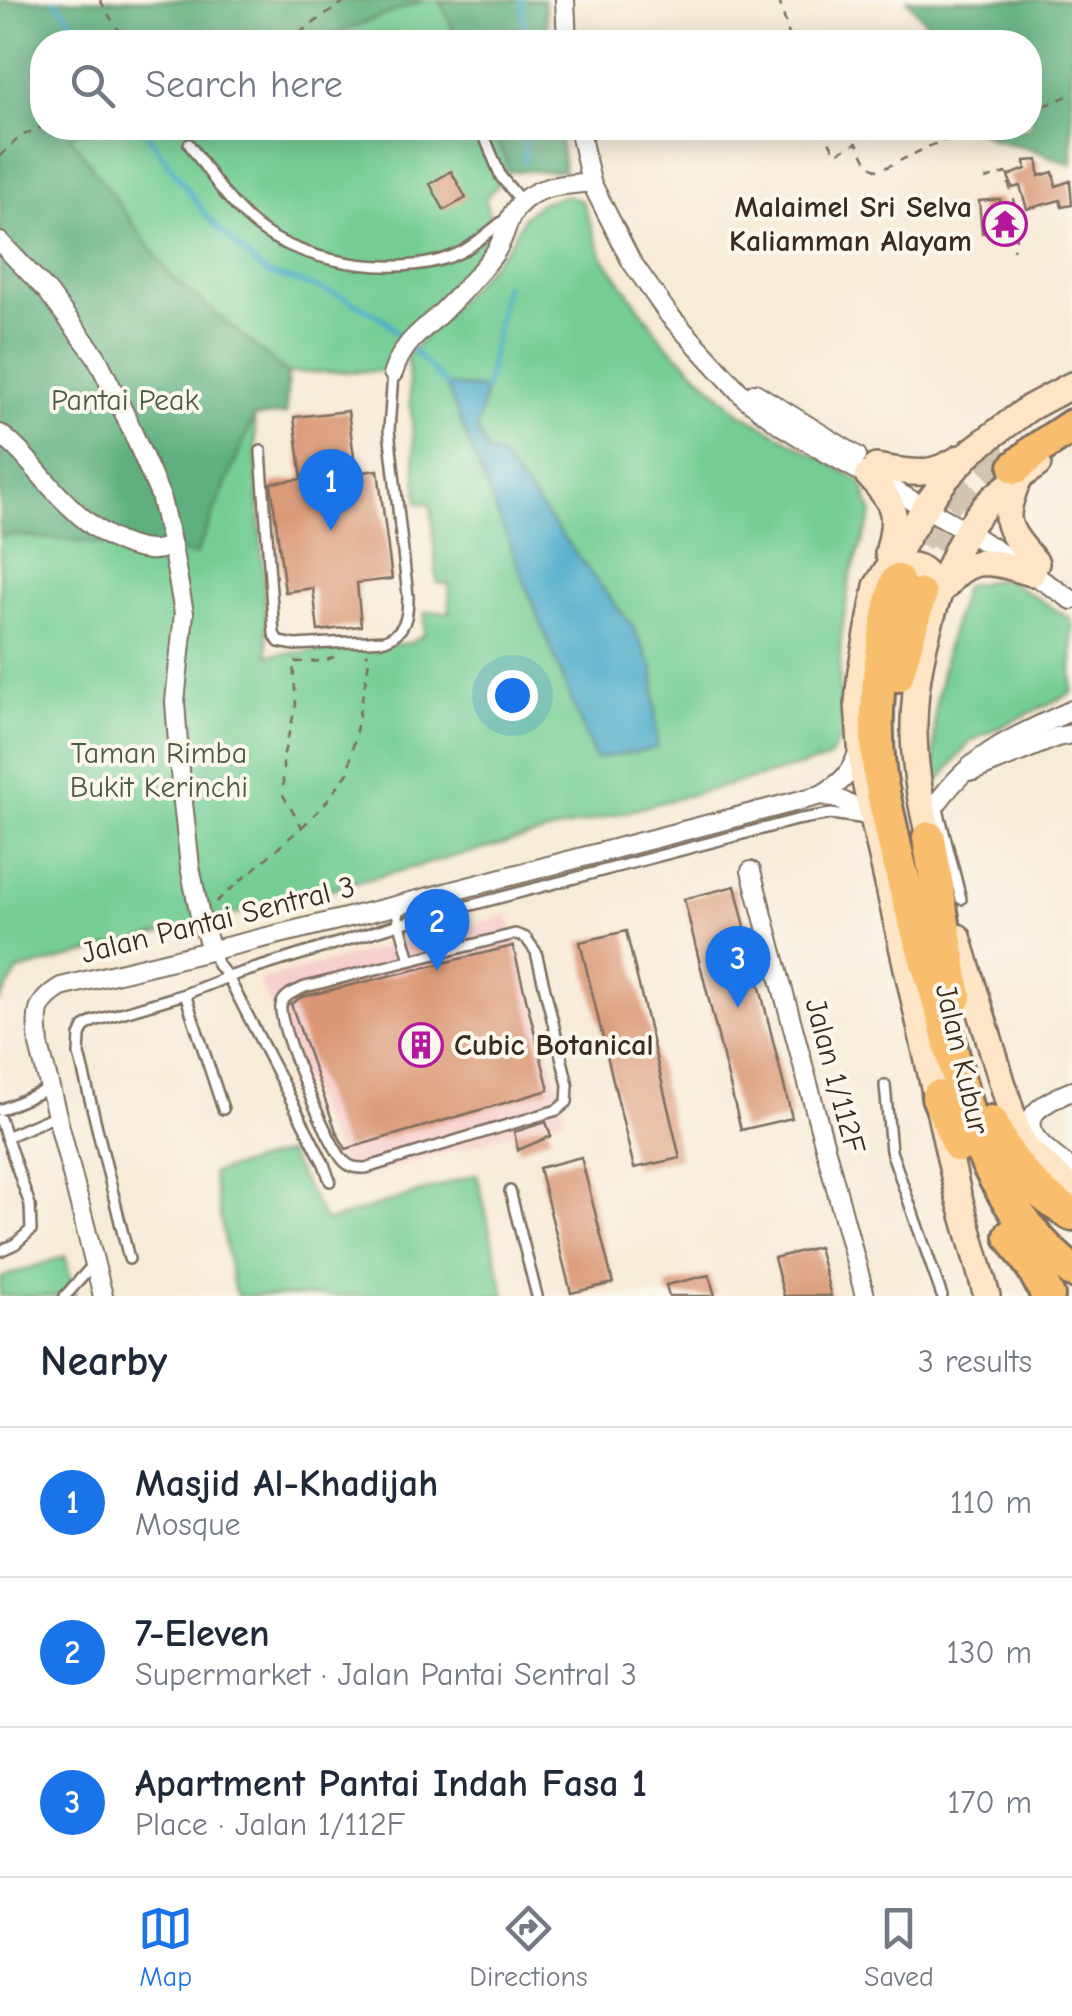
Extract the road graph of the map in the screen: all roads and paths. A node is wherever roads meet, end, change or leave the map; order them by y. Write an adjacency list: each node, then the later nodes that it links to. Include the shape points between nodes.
1 (100, 0): 5 (path)
2 (347, 0): 6 (path)
3 (566, 0): 7 (street)
4 (779, 0): 8 (path)
5 (118, 30)
6 (303, 30)
7 (566, 30)
8 (788, 30)
9 (1072, 94): 10 (path)
10 (1042, 107)
11 (30, 132): 17 (path)
12 (486, 140): 20 (lane)
13 (581, 140): 19 (street)
14 (828, 140): 15 (path, via 836,153 857,144 879,171)
15 (947, 140)
16 (189, 144): 20 (lane, via 261,230 320,258 400,268 418,264 461,252)
17 (0, 156)
18 (985, 179): 22 (path, via 1006,173 1014,204 1003,206 1005,230 1016,238)
19 (591, 182): 20 (street, via 536,191); 32 (street, via 668,316 724,377)
20 (516, 208): 23 (street, via 498,251 415,334)
21 (0, 242): 35 (street, via 96,356 160,495)
22 (1013, 250)
23 (392, 372): 29 (lane, via 389,430 408,596 396,636 278,642)
24 (1072, 385): 30 (main road)
25 (1072, 403): 31 (highway)
26 (1072, 426): 31 (highway)
27 (0, 434): 35 (street, via 100,531 152,551)
28 (1072, 439): 31 (main road)
29 (261, 450)
30 (973, 450): 31 (main road, via 974,470 989,484 1000,486); 32 (main road, via 927,472); 33 (main road)
31 (1017, 462): 34 (main road); 36 (main road, via 1008,525)
32 (872, 471): 33 (street); 38 (main road, via 894,511)
33 (928, 503): 34 (street); 38 (main road)
34 (969, 527): 36 (street); 38 (main road, via 948,568)
35 (172, 546): 53 (street, via 184,613 177,735)
36 (1034, 568): 37 (street); 38 (main road, via 977,562 951,579); 39 (street)
37 (1072, 586)
38 (908, 590): 44 (main road, Jalan Kubur, via 861,671); 47 (main road, via 920,653 914,764); 58 (highway, via 894,728 907,810)
39 (1072, 600)
40 (364, 651): 48 (path, via 370,656 348,773)
41 (351, 653): 48 (path, via 294,662 296,705 283,795)
42 (1072, 710): 45 (street, via 1010,740)
43 (1072, 734): 45 (street)
44 (861, 746): 46 (street, via 851,772); 49 (main road, Jalan Kubur)
45 (958, 776): 47 (street)
46 (821, 795): 49 (street, via 845,801); 52 (street, Jalan Pantai Sentral 3)
47 (930, 820): 51 (lane, via 942,818); 58 (highway)
48 (302, 827): 53 (path)
49 (874, 828): 52 (lane, via 831,814 796,820); 58 (highway, via 912,926); 62 (main road, Jalan Kubur)
50 (751, 870): 81 (street, Jalan 1/112F)
51 (961, 899)
52 (397, 915): 54 (street, Jalan Pantai Sentral 3); 55 (lane); 56 (lane)
53 (200, 916): 54 (street)
54 (211, 950): 56 (lane); 60 (street, Jalan Pantai Sentral 3, via 46,996 38,1026)
55 (410, 960): 55 (lane, via 515,934 526,938 536,952 568,1085 566,1102 354,1168 331,1142 286,1038 281,1006 305,987)
56 (228, 977): 57 (lane); 70 (lane)
57 (185, 994): 63 (lane); 75 (lane, via 94,1021 80,1036)
58 (955, 994): 68 (highway); 71 (main road, via 1027,1150)
59 (885, 1084): 82 (lane, via 891,1151)
60 (50, 1088): 64 (lane); 65 (street, Jalan Pantai Sentral 3)
61 (1072, 1091): 69 (street, via 1036,1109 1030,1128)
62 (938, 1096): 83 (main road, Jalan Kubur); 84 (highway, via 960,1148)
63 (223, 1109)
64 (0, 1110)
65 (57, 1115): 67 (lane); 76 (street, Jalan Pantai Sentral 3)
66 (0, 1119): 67 (lane)
67 (6, 1137): 74 (lane, via 32,1230)
68 (998, 1162): 73 (highway, via 1014,1164); 77 (highway, via 1019,1216)
69 (1072, 1169)
70 (330, 1181)
71 (1072, 1190)
72 (510, 1191): 80 (lane)
73 (1072, 1214)
74 (0, 1250)
75 (129, 1259)
76 (95, 1263): 78 (lane); 79 (street, Jalan Pantai Sentral 3)
77 (1072, 1272)
78 (65, 1296)
79 (103, 1296)
80 (537, 1296)
81 (866, 1296)
82 (942, 1296)
83 (987, 1296)
84 (1048, 1296)

